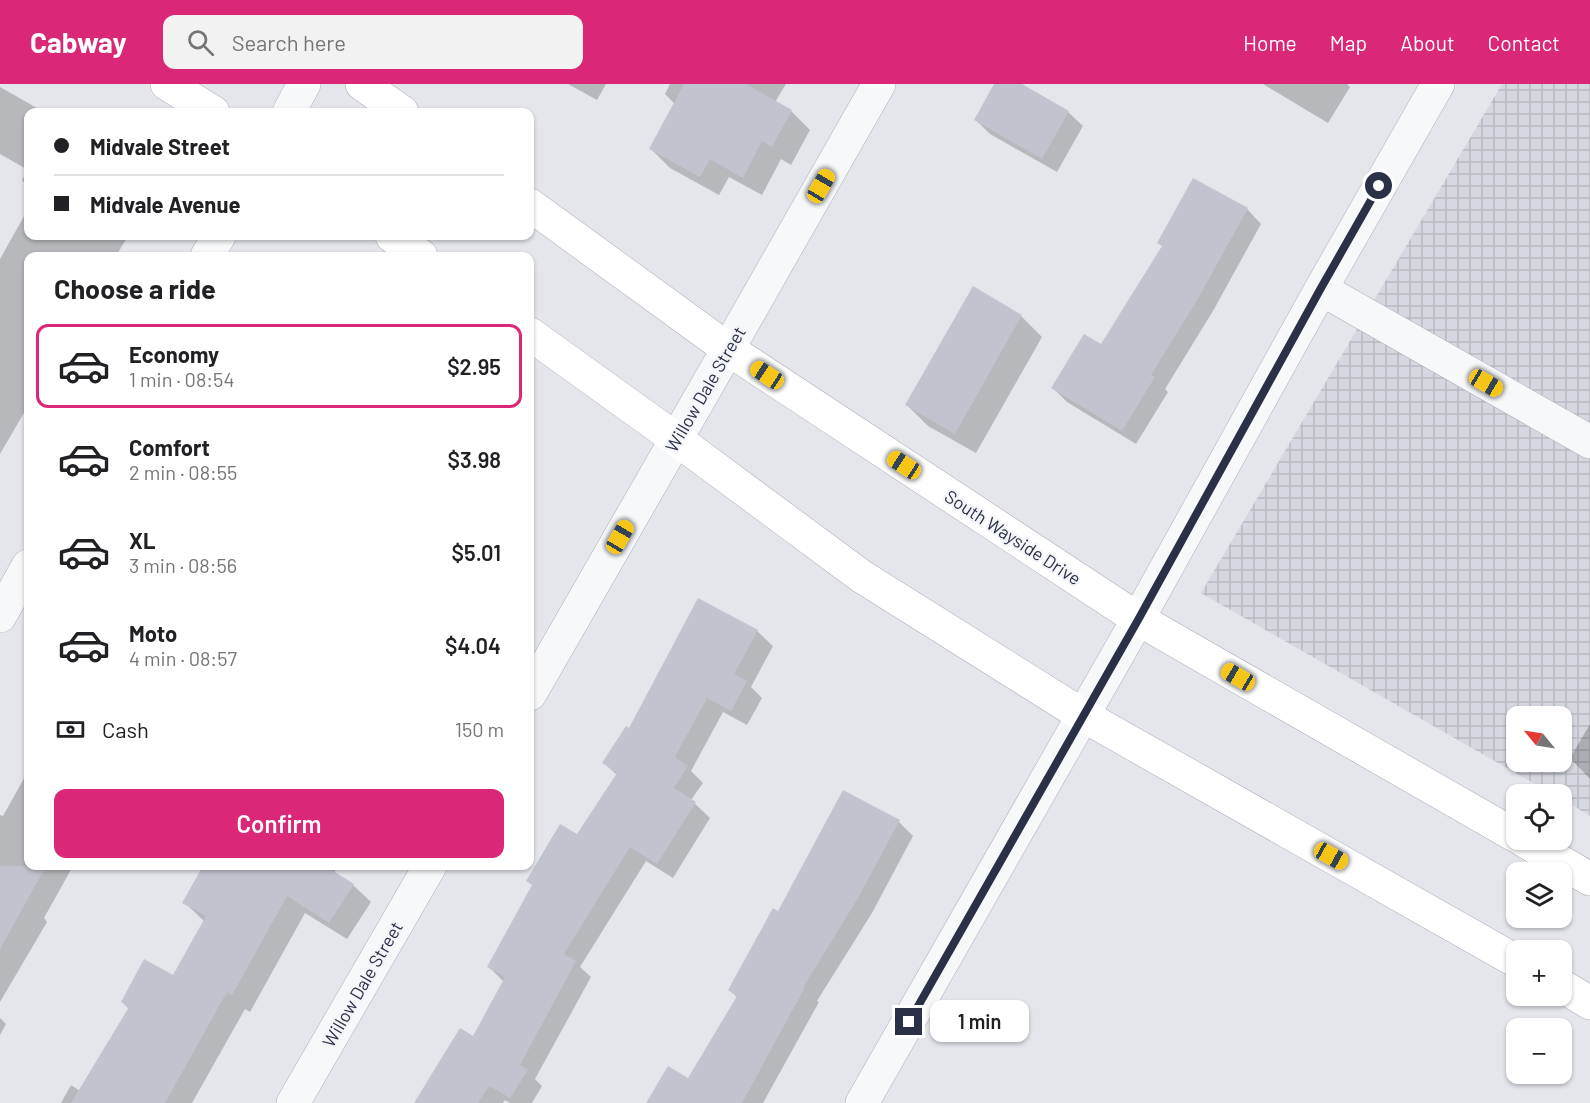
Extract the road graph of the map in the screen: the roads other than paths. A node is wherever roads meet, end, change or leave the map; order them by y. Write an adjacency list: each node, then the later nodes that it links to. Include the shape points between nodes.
1 (167, 84): 6 (main road)
2 (304, 84): 7 (street)
3 (362, 84): 8 (main road)
4 (879, 84): 14 (street, Willow Dale Street)
5 (1437, 84): 12 (street)
6 (206, 108)
7 (291, 108)
8 (396, 108)
9 (534, 208): 14 (main road, South Wayside Drive)
10 (398, 240): 11 (main road)
11 (415, 252)
12 (1321, 288): 16 (street); 19 (street)
13 (534, 337): 15 (main road)
14 (728, 349): 15 (street, Willow Dale Street); 19 (main road, South Wayside Drive)
15 (676, 439): 20 (street, Willow Dale Street); 21 (main road, via 861,576)
16 (1590, 442)
17 (24, 574): 18 (street)
18 (0, 616)
19 (1138, 620): 21 (street); 22 (main road, South Wayside Drive)
20 (534, 687)
21 (1084, 716): 26 (main road); 30 (street)
22 (1506, 831)
23 (1540, 850): 25 (main road)
24 (428, 870): 29 (street, Willow Dale Street)
25 (1590, 879)
26 (1506, 955)
27 (1572, 993): 28 (main road)
28 (1590, 1003)
29 (293, 1103)
30 (862, 1103)

